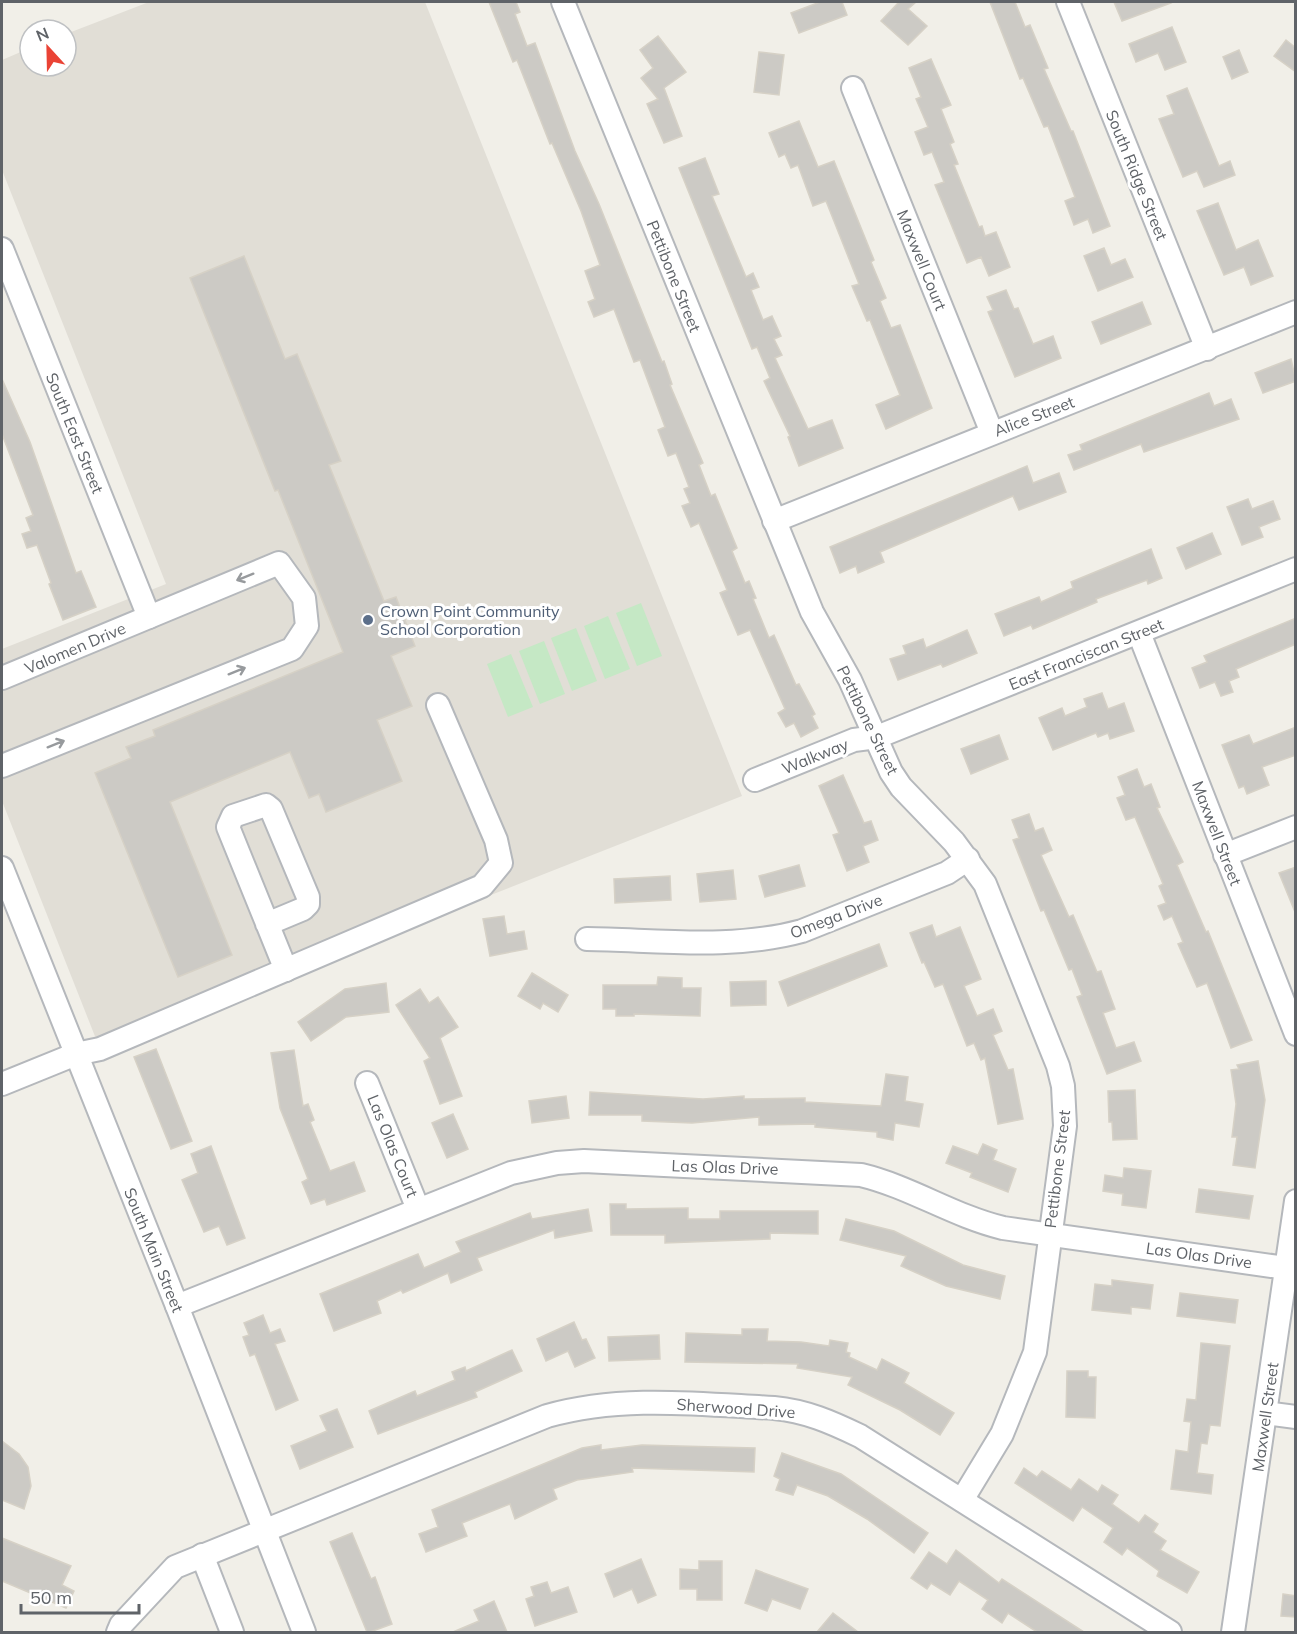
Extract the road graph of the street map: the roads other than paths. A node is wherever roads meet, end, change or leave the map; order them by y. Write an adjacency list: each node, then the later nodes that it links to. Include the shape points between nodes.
1 (563, 2): 8 (street, Pettibone Street)
2 (1068, 2): 6 (street, South Ridge Street)
3 (853, 88): 7 (street, Maxwell Court)
4 (2, 249): 10 (street, South East Street)
5 (1296, 312): 6 (street, Alice Street)
6 (1207, 349): 7 (street, Alice Street)
7 (992, 433): 8 (street, Alice Street)
8 (774, 521): 14 (street, Pettibone Street, via 812,612)
9 (1296, 570): 11 (street, East Franciscan Street)
10 (149, 617): 12 (street, Valomen Drive); 15 (street, Valomen Drive, one-way to 10, via 292,649 308,626 304,598 279,563)
11 (1139, 633): 14 (street, East Franciscan Street); 18 (street, Maxwell Street)
12 (2, 678)
13 (438, 705): 23 (street, via 496,840 501,862 482,886)
14 (877, 737): 16 (street, Walkway, via 854,740); 19 (street, Pettibone Street, via 901,787)
15 (2, 766)
16 (755, 780)
17 (1296, 827): 18 (street)
18 (1225, 855): 24 (street, Maxwell Street)
19 (968, 859): 22 (street, Omega Drive, via 947,873 779,937 732,942); 30 (street, Pettibone Street, via 991,897 1051,1046 1063,1086 1065,1126)
20 (2, 868): 25 (street, South Main Street)
21 (267, 924): 21 (street, via 228,827 233,816 260,804 271,809 308,897 303,909); 23 (street)
22 (587, 939)
23 (286, 969): 25 (street, via 100,1049)
24 (1296, 1034)
25 (76, 1054): 27 (street); 32 (street, South Main Street)
26 (367, 1083): 29 (street, Las Olas Court)
27 (2, 1084)
28 (1296, 1201): 31 (street, Maxwell Street)
29 (418, 1209): 30 (street, Las Olas Drive, via 519,1171 584,1161 861,1175 902,1187 982,1223); 32 (street, Las Olas Drive)
30 (1050, 1234): 31 (street, Las Olas Drive); 35 (street, Pettibone Street, via 1035,1352 1002,1434)
31 (1286, 1268): 33 (street, Maxwell Street)
32 (177, 1306): 36 (street, South Main Street)
33 (1266, 1413): 34 (street); 42 (street, Maxwell Street)
34 (1296, 1417)
35 (962, 1500): 36 (street, Sherwood Drive, via 860,1437 814,1415 774,1408 631,1401 547,1416); 41 (street, Sherwood Drive)
36 (263, 1530): 37 (street, Sherwood Drive); 40 (street, South Main Street)
37 (202, 1555): 38 (street, Sherwood Drive, via 175,1567); 39 (street)
38 (118, 1632)
39 (232, 1632)
40 (304, 1632)
41 (1170, 1632)
42 (1233, 1632)

